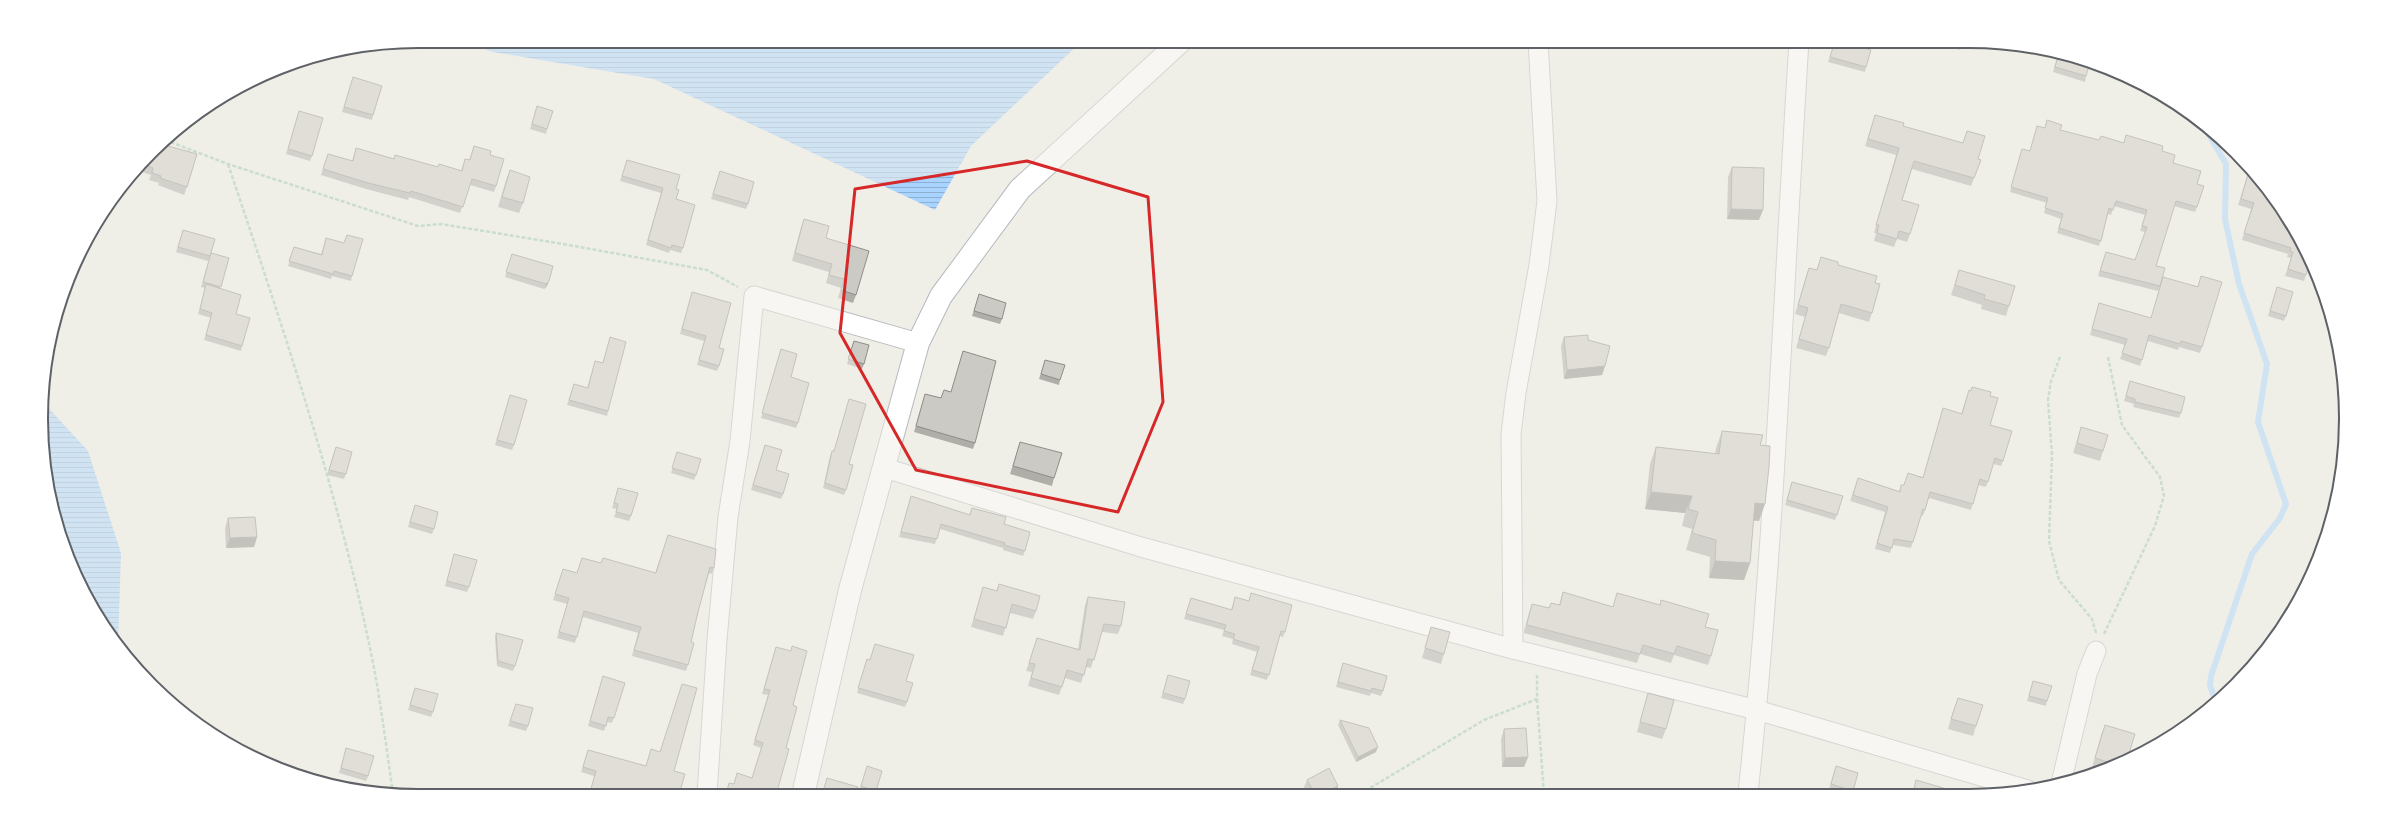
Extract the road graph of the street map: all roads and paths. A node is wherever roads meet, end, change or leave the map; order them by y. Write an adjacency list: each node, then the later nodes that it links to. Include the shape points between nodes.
1 (1173, 48): 7 (main road, via 1020,189 941,296)
2 (1538, 48): 11 (street, via 1547,201 1511,434)
3 (1799, 48): 15 (street, via 1777,430)
4 (172, 142): 5 (path)
5 (228, 164): 6 (path, via 416,225 441,224 707,270); 18 (path, via 298,376 339,520 375,673)
6 (754, 296): 7 (street); 19 (street, via 740,441 728,517)
7 (918, 343): 10 (main road)
8 (2060, 357): 12 (path, via 2051,381 2048,400 2052,449 2049,541 2059,580 2094,624)
9 (2108, 357): 12 (path, via 2122,425 2160,477 2164,496 2155,526)
10 (885, 468): 11 (street, via 1140,547); 20 (main road, via 850,590)
11 (1513, 649): 13 (street)
12 (2096, 651): 16 (street, via 2087,674)
13 (1539, 656): 14 (path); 15 (street)
14 (1537, 699): 21 (path, via 1484,720); 22 (path)
15 (1757, 710): 17 (street); 23 (street)
16 (2063, 776)
17 (2015, 786)
18 (392, 788)
19 (707, 789)
20 (804, 789)
21 (1368, 789)
22 (1544, 789)
23 (1748, 789)

